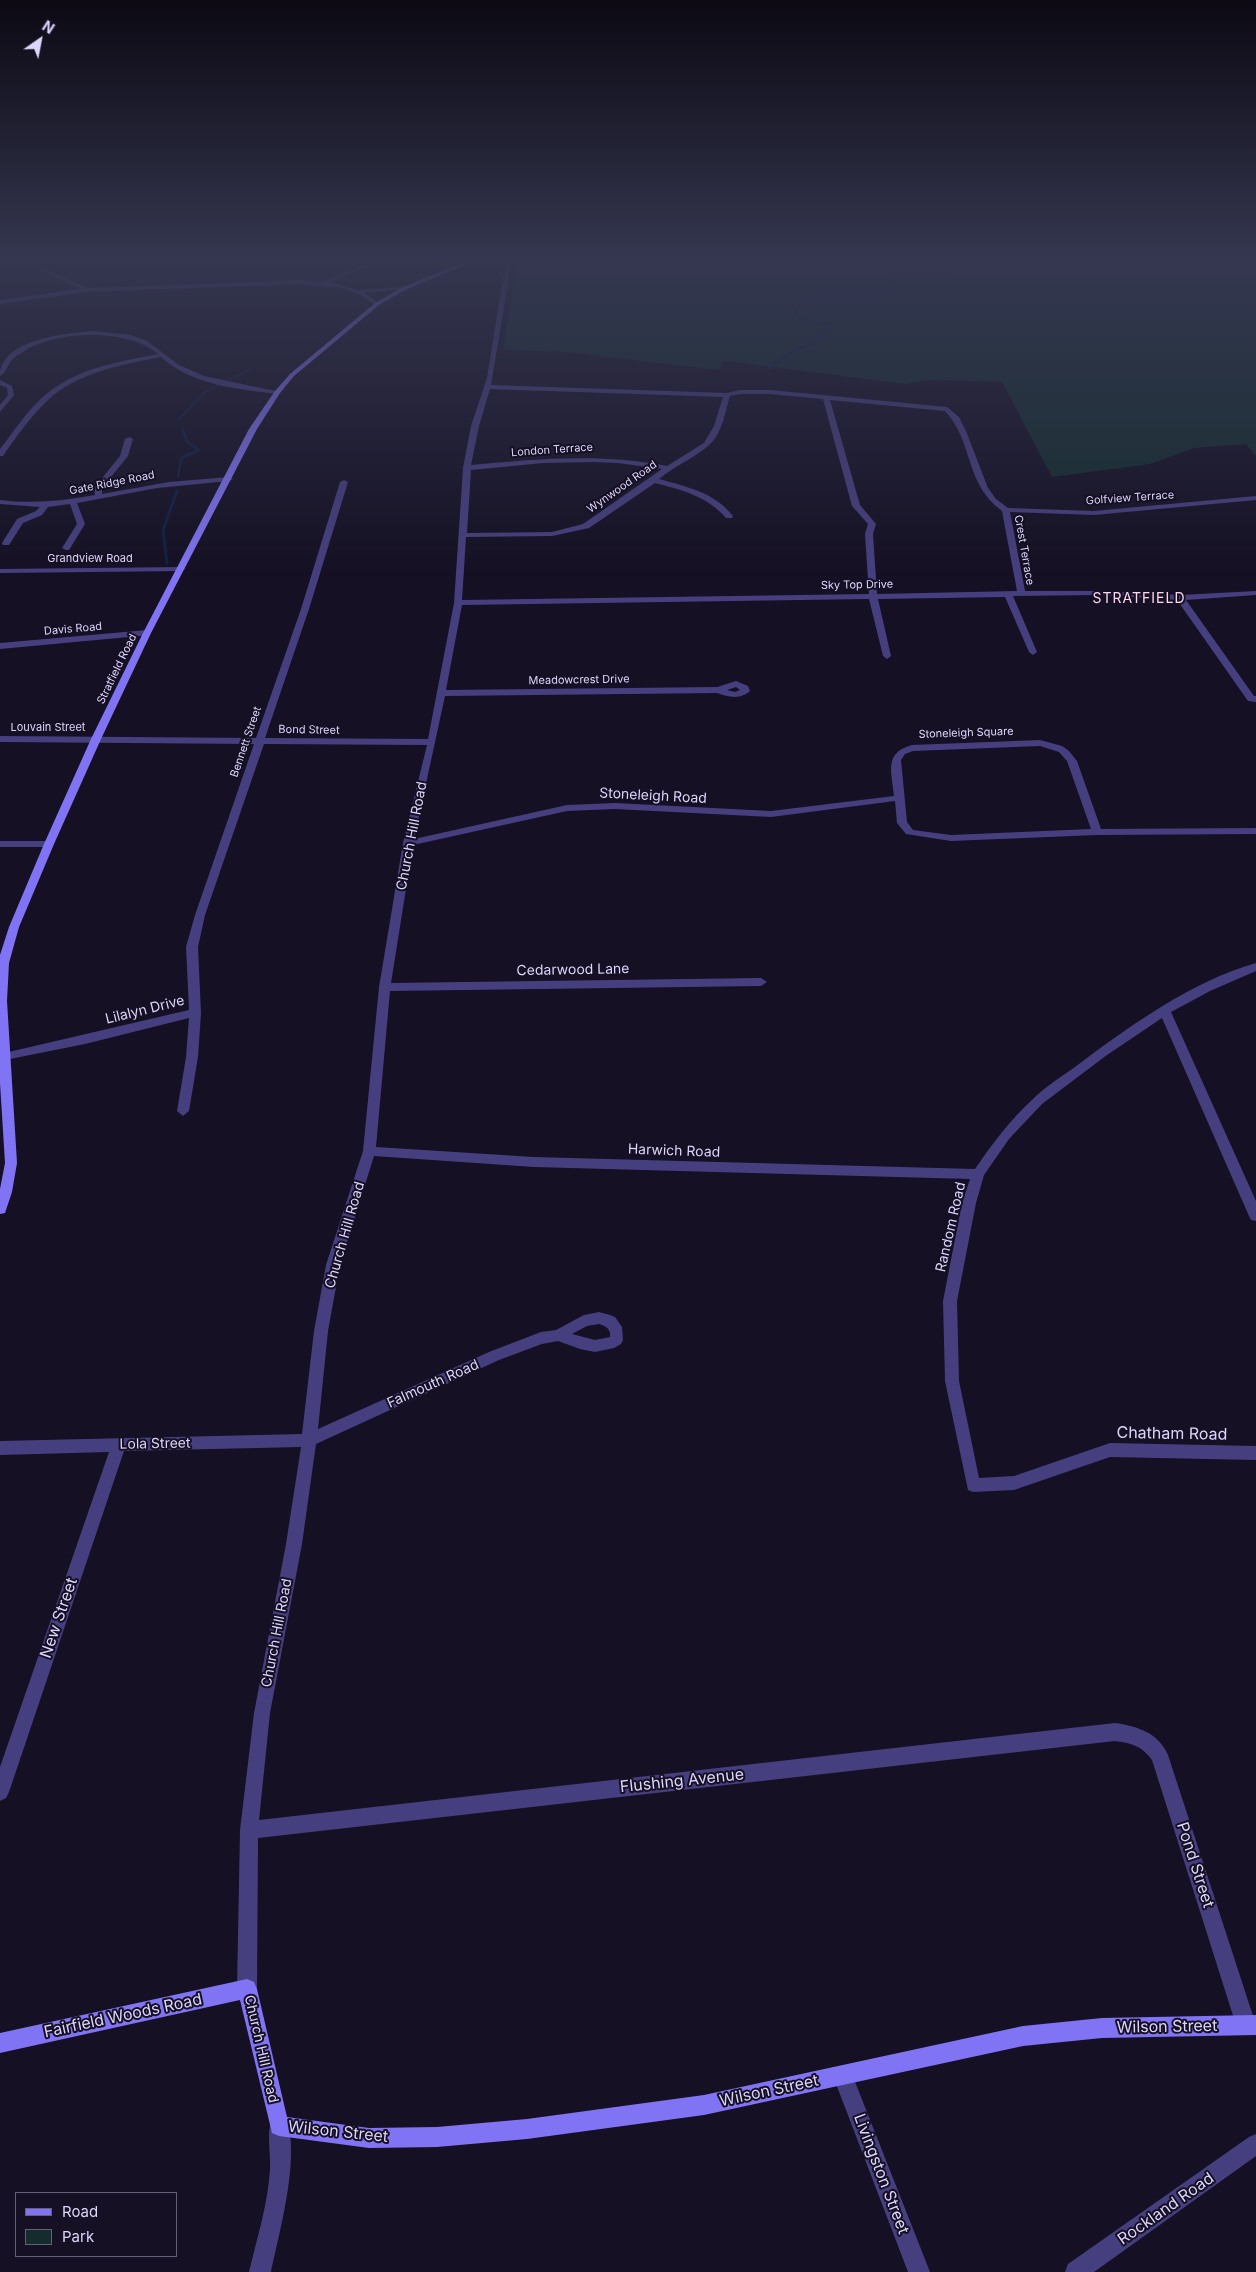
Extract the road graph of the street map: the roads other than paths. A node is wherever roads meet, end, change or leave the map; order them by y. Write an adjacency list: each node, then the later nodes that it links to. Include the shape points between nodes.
1 (117, 365): 12 (street, via 68,382 42,402)
2 (172, 365): 7 (street, via 192,374)
3 (303, 365): 7 (main road, Stratfield Road)
4 (492, 365): 6 (street, Church Hill Road)
5 (0, 382): 10 (street, via 10,387 11,395)
6 (486, 387): 8 (street); 13 (street, Church Hill Road)
7 (277, 392): 15 (main road, Stratfield Road, via 253,429)
8 (727, 395): 9 (street, via 770,392); 14 (street, Wynwood Road, via 718,426 707,444)
9 (826, 398): 23 (street, Crest Terrace, via 947,409 954,415 980,482 996,505); 33 (street, via 856,506 872,524)
10 (0, 410)
11 (129, 439): 18 (street, via 124,456 98,488)
12 (0, 454)
13 (467, 468): 14 (street, London Terrace, via 587,458 640,461); 25 (street, Church Hill Road)
14 (668, 468): 16 (street, Wynwood Road)
15 (229, 479): 18 (street, Gate Ridge Road, via 174,482); 28 (main road, Stratfield Road)
16 (654, 480): 24 (street, via 711,498); 25 (street, Wynwood Road, via 586,526 552,534)
17 (344, 482): 45 (street, Bennett Street, via 305,609)
18 (99, 496): 21 (street, Gate Ridge Road)
19 (1256, 498): 23 (street, Golfview Terrace, via 1094,512)
20 (0, 502): 22 (street, Gate Ridge Road)
21 (74, 502): 22 (street, Gate Ridge Road); 27 (street, via 81,524)
22 (45, 505): 26 (street, via 39,513 20,521)
23 (1006, 510): 32 (street, Crest Terrace)
24 (729, 516)
25 (462, 535): 35 (street, Church Hill Road)
26 (6, 543)
27 (66, 548)
28 (181, 569): 29 (street, Grandview Road); 36 (main road, Stratfield Road)
29 (0, 571)
30 (1256, 593): 34 (street, Sky Top Drive)
31 (1008, 594): 32 (street, Sky Top Drive); 33 (street, Sky Top Drive); 38 (street, Crest Terrace)
32 (1021, 594): 34 (street, Sky Top Drive, via 1097,593)
33 (873, 596): 35 (street, Sky Top Drive); 39 (street)
34 (1180, 598): 42 (street, via 1251,699)
35 (458, 604): 41 (street, Church Hill Road)
36 (147, 633): 37 (street, Davis Road); 44 (main road, Stratfield Road)
37 (0, 646)
38 (1033, 652)
39 (888, 656)
40 (718, 690): 41 (street, Meadowcrest Drive)
41 (440, 693): 46 (street, Church Hill Road)
42 (1256, 699)
43 (0, 739): 44 (street, Louvain Street)
44 (96, 739): 45 (street, Bond Street); 52 (main road, Stratfield Road)
45 (259, 741): 46 (street, Bond Street); 57 (street, Bennett Street, via 192,947)
46 (432, 742): 50 (street, Church Hill Road)
47 (898, 798): 49 (street, Stoneleigh Square, via 902,823 910,832 925,835 951,838); 49 (street, Stoneleigh Square, via 896,760 901,752 931,746 1040,743 1066,751); 50 (street, Stoneleigh Road, via 772,814 615,806 567,808)
48 (1256, 831): 49 (street, Stoneleigh Square)
49 (1097, 832)
50 (408, 843): 55 (street, Church Hill Road)
51 (0, 844): 52 (street)
52 (49, 844): 58 (main road, Stratfield Road, via 14,927 3,963 1,1001)
53 (1256, 967): 56 (street, Random Road, via 1206,988)
54 (761, 982): 55 (street, Cedarwood Lane)
55 (385, 987): 60 (street, Church Hill Road)
56 (1165, 1011): 61 (street, Random Road, via 1038,1101 1005,1136); 63 (street)
57 (195, 1013): 58 (street, Lilalyn Drive); 59 (street, Lilalyn Drive)
58 (5, 1056): 62 (main road, Stratfield Road, via 10,1163)
59 (183, 1111)
60 (369, 1151): 61 (street, Harwich Road, via 534,1162); 65 (street, Church Hill Road, via 333,1265 321,1331)
61 (978, 1174): 69 (street, Random Road, via 969,1203 950,1301 952,1381)
62 (0, 1210)
63 (1256, 1216)
64 (559, 1335): 65 (street, Falmouth Road, via 494,1356)
65 (310, 1440): 66 (street, Lola Street); 72 (street, Church Hill Road, via 262,1713)
66 (119, 1444): 67 (street, Lola Street); 71 (street, New Street)
67 (0, 1448)
68 (1256, 1453): 69 (street, Chatham Road, via 1110,1450 1014,1483)
69 (973, 1485)
70 (1115, 1732): 72 (street, Flushing Avenue); 74 (street, Pond Street, via 1147,1740 1159,1755)
71 (0, 1792)
72 (249, 1830): 73 (street, Church Hill Road)
73 (246, 1989): 75 (main road, Fairfield Woods Road); 77 (main road, Church Hill Road)
74 (1251, 2025): 76 (main road, Wilson Street, via 1102,2028 1023,2036)
75 (0, 2043)
76 (843, 2076): 77 (main road, Wilson Street, via 704,2105 527,2129 369,2138); 80 (street, Livingston Street)
77 (279, 2126): 79 (street, Church Hill Road, via 277,2195)
78 (1256, 2144): 81 (street, Rockland Road)
79 (260, 2272)
80 (919, 2272)
81 (1076, 2272)

